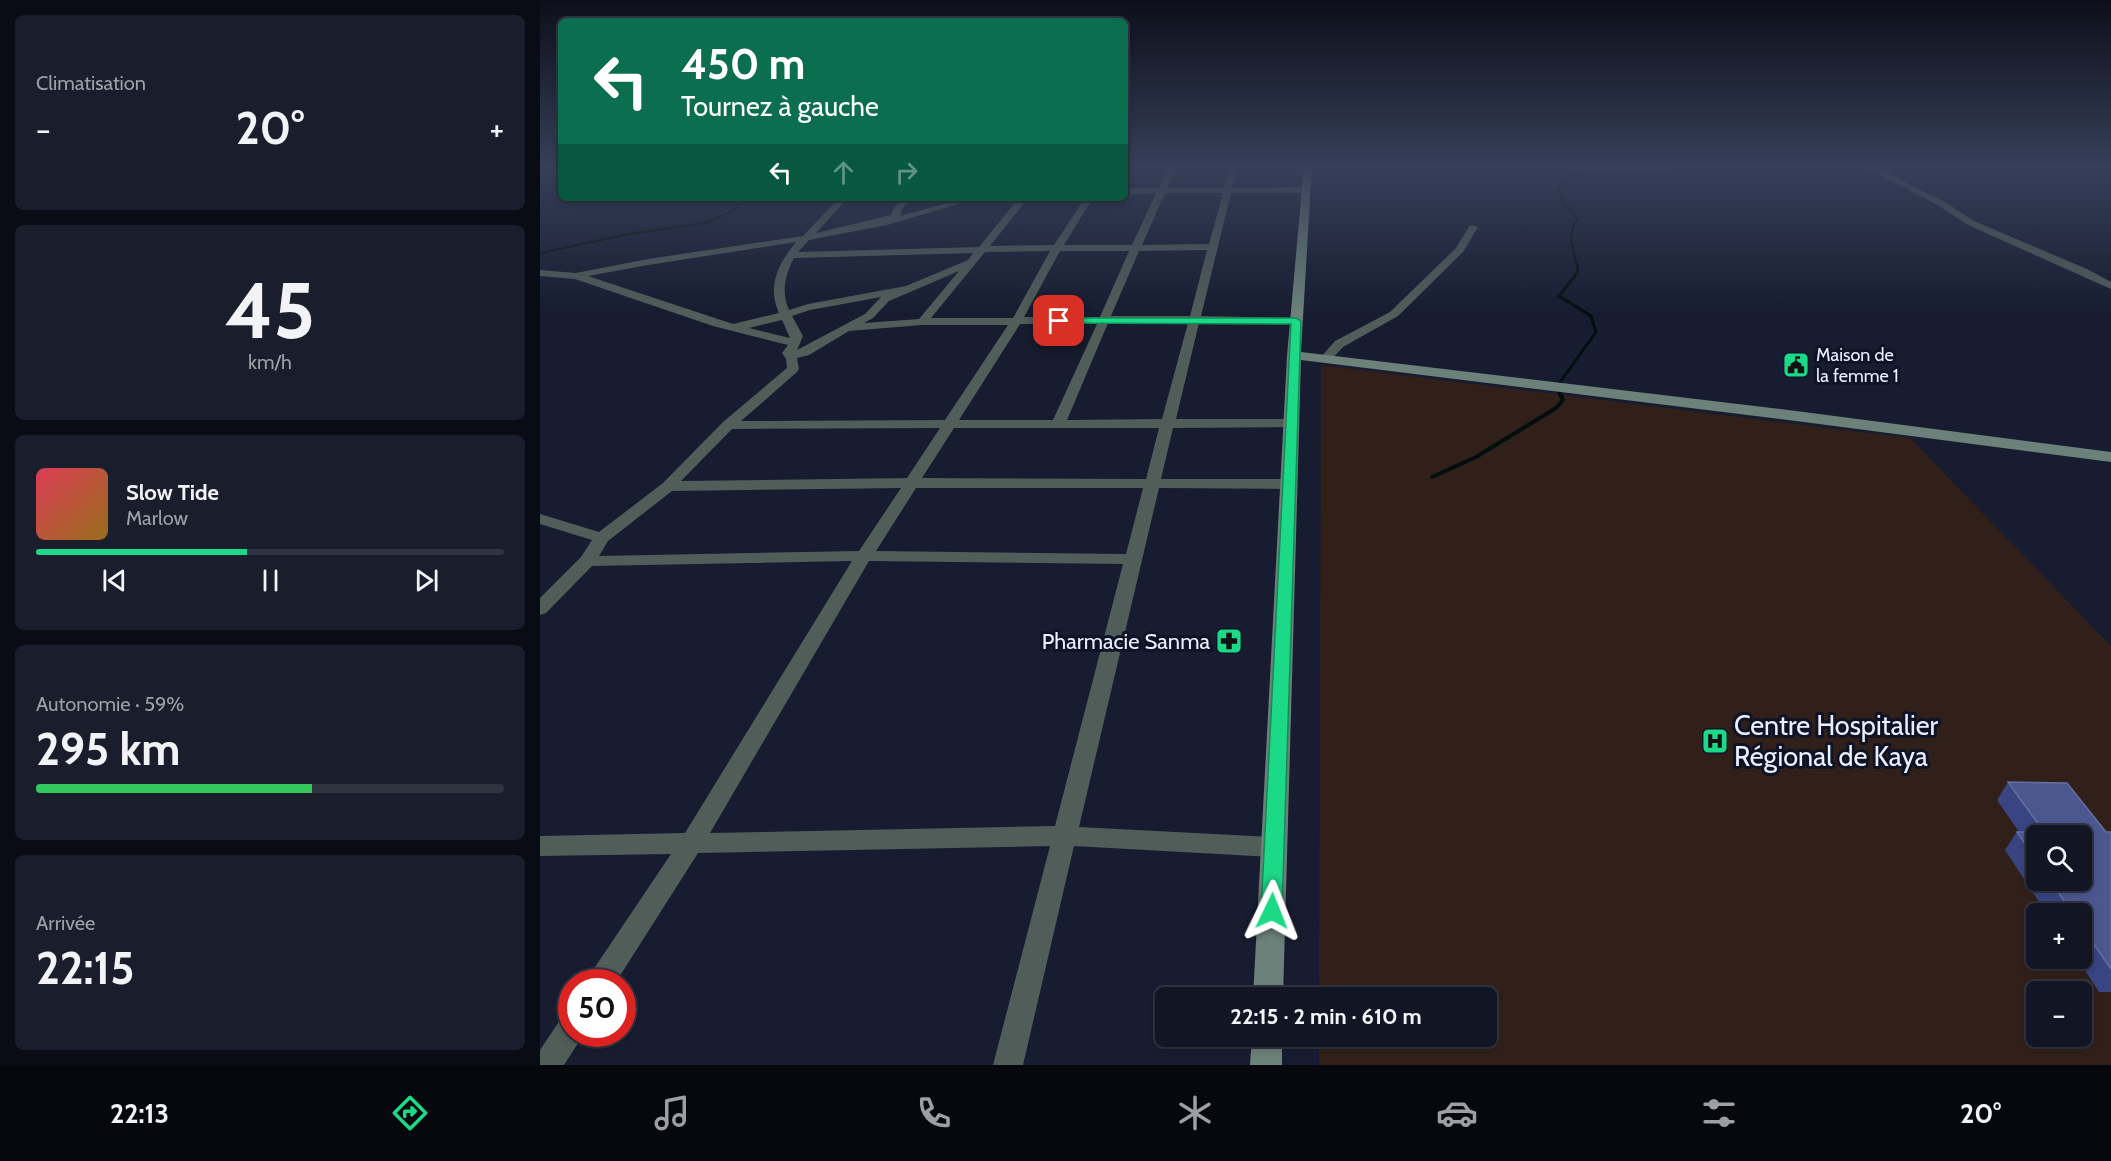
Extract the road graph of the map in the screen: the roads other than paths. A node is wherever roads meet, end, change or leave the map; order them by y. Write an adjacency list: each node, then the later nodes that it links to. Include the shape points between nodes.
1 (827, 215): 12 (street)
2 (896, 215): 10 (street)
3 (919, 215): 10 (street)
4 (1011, 215): 16 (street)
5 (1078, 215): 13 (street)
6 (1150, 215): 14 (street)
7 (1221, 215): 15 (street)
8 (1304, 215): 27 (main road)
9 (1958, 215): 21 (street)
10 (877, 224): 12 (street)
11 (1473, 227): 33 (street, via 1460,250 1394,314 1339,344)
12 (804, 238): 17 (street); 20 (street)
13 (1057, 248): 14 (street); 16 (street); 26 (street)
14 (1135, 248): 15 (street); 25 (street)
15 (1213, 248): 24 (street)
16 (983, 249): 17 (street); 18 (street)
17 (791, 255): 23 (street, via 779,278 780,303)
18 (973, 261): 22 (street); 28 (street)
19 (540, 273): 20 (street)
20 (576, 276): 29 (street)
21 (2111, 286)
22 (906, 289): 23 (street, via 808,306); 30 (street, via 885,299 869,316)
23 (786, 314): 29 (street); 31 (street, via 797,336)
24 (1195, 319): 25 (street); 27 (street); 35 (street)
25 (1103, 320): 26 (street); 37 (street)
26 (1016, 321): 28 (street); 38 (street)
27 (1296, 321): 32 (main road)
28 (922, 322): 30 (street)
29 (731, 328): 31 (street)
30 (846, 328): 31 (street, via 805,352)
31 (793, 350): 36 (street, via 793,369)
32 (1294, 356): 33 (main road); 34 (main road)
33 (1326, 358): 39 (main road)
34 (1291, 423): 35 (street); 42 (main road)
35 (1168, 424): 37 (street); 41 (street)
36 (728, 425): 38 (street); 43 (street)
37 (1058, 425): 38 (street)
38 (947, 426): 40 (street)
39 (2111, 457)
40 (910, 483): 41 (street); 43 (street); 46 (street)
41 (1152, 483): 42 (street); 47 (street)
42 (1289, 484): 53 (main road)
43 (669, 486): 45 (street)
44 (540, 519): 45 (street)
45 (602, 538): 48 (street)
46 (864, 556): 47 (street); 48 (street); 51 (street)
47 (1134, 559): 50 (street)
48 (587, 561): 49 (street)
49 (540, 609)
50 (1065, 836): 51 (street); 53 (street); 59 (street)
51 (691, 844): 52 (street); 54 (street)
52 (540, 846)
53 (1274, 847): 55 (main road)
54 (609, 969)
55 (1268, 987)
56 (559, 1047): 58 (street)
57 (1267, 1047): 60 (main road)
58 (547, 1065)
59 (1008, 1065)
60 (1266, 1065)

